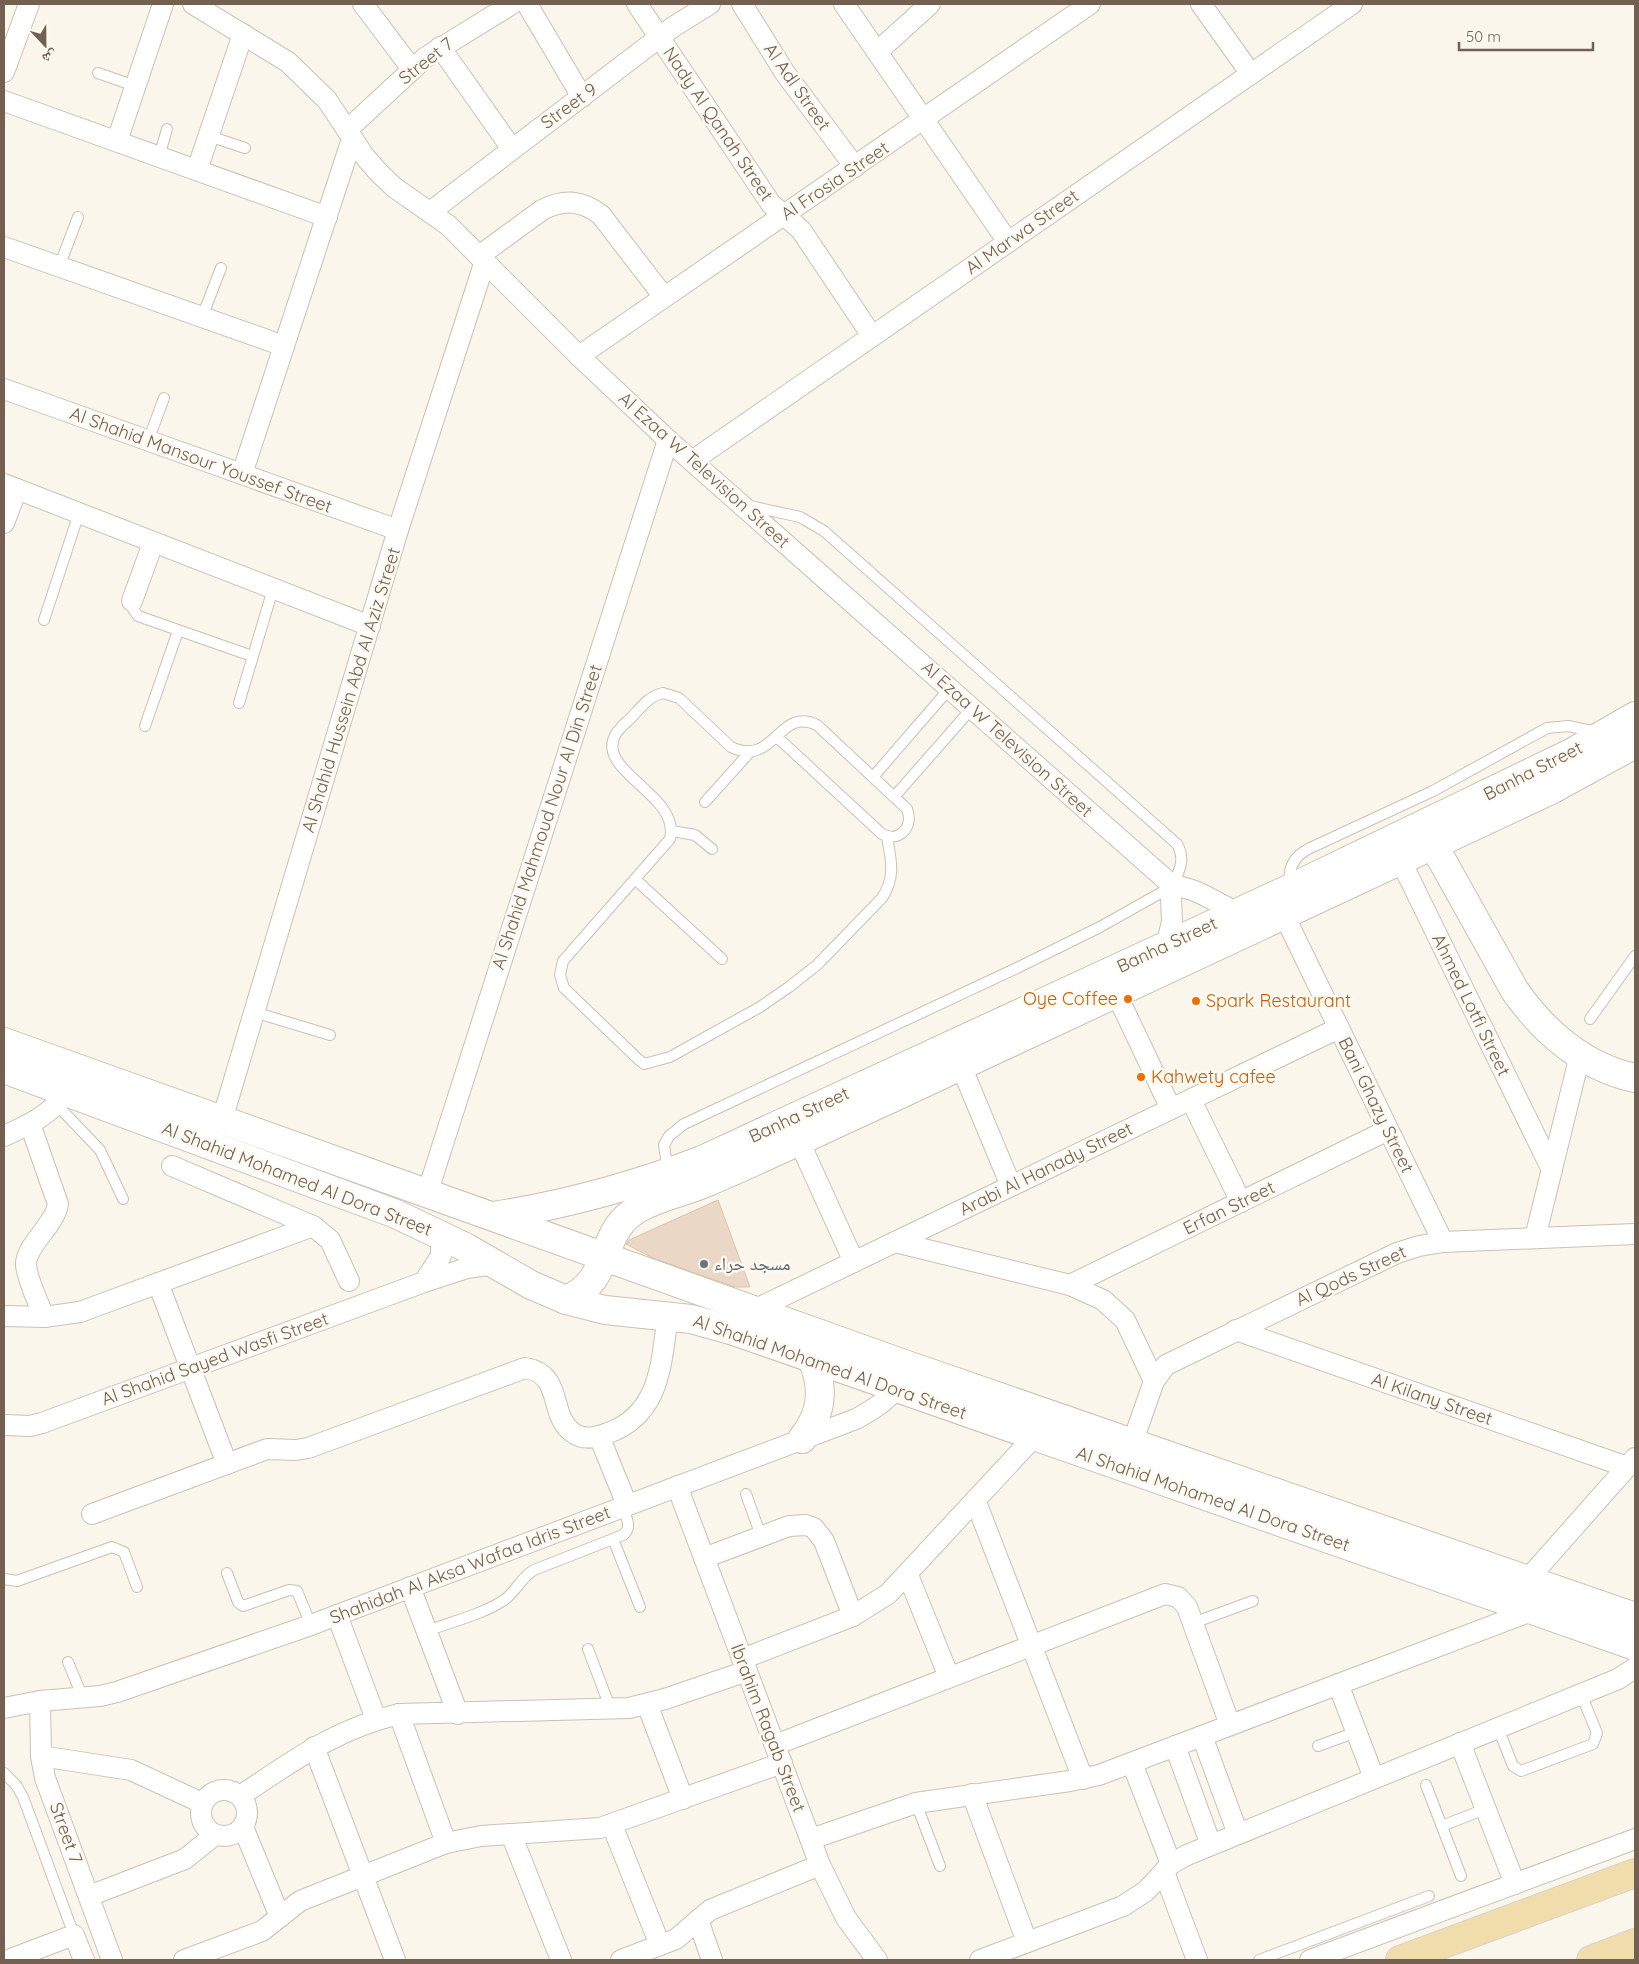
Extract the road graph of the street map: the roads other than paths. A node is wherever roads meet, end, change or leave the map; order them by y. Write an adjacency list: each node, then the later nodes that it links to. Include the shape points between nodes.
1 (29, 4): 20 (street)
2 (163, 4): 23 (street)
3 (193, 4): 15 (street, Al Ezaa W Television Street)
4 (363, 4): 19 (street)
5 (512, 4): 17 (street, Street 7)
6 (527, 4): 24 (street)
7 (637, 4): 16 (street, Nady Al Qanah Street)
8 (710, 4): 16 (street, Street 9)
9 (742, 4): 34 (street, Al Adl Street, via 785,73)
10 (844, 4): 18 (street)
11 (930, 4): 18 (street)
12 (1090, 4): 26 (street, Al Frosia Street)
13 (1201, 4): 22 (street)
14 (1352, 4): 22 (street, Al Marwa Street)
15 (243, 34): 28 (street, Al Ezaa W Television Street, via 302,73 328,100); 29 (street)
16 (659, 38): 24 (street, Street 9); 37 (street, Nady Al Qanah Street, via 771,204)
17 (440, 46): 19 (street, Street 7); 32 (street)
18 (877, 52): 26 (street)
19 (412, 69): 28 (street, Street 7)
20 (4, 72)
21 (98, 73): 23 (lane)
22 (1251, 74): 40 (street, Al Marwa Street)
23 (136, 86): 30 (street)
24 (582, 97): 32 (street, Street 9)
25 (4, 101): 30 (street)
26 (924, 120): 34 (street, Al Frosia Street); 40 (street)
27 (167, 129): 33 (lane)
28 (350, 134): 36 (street, Al Ezaa W Television Street, via 379,174); 39 (street)
29 (209, 136): 31 (lane); 35 (street)
30 (117, 141): 33 (street)
31 (245, 148)
32 (512, 149): 36 (street, Street 9)
33 (159, 156): 35 (street)
34 (855, 167): 37 (street, Al Frosia Street)
35 (197, 170): 39 (street)
36 (430, 212): 42 (street, Al Ezaa W Television Street)
37 (785, 215): 45 (street, Al Frosia Street); 47 (street, Nady Al Qanah Street, via 801,230)
38 (78, 217): 43 (lane)
39 (326, 217): 48 (street)
40 (1008, 242): 47 (street, Al Marwa Street)
41 (4, 247): 43 (street)
42 (482, 259): 45 (street, via 542,210 554,204 579,203 601,215); 49 (street, Al Ezaa W Television Street); 60 (street, Al Shahid Hussein Abd Al Aziz Street)
43 (59, 267): 46 (street)
44 (221, 268): 46 (lane)
45 (664, 297): 49 (street, Al Frosia Street)
46 (202, 317): 48 (street)
47 (872, 336): 54 (street, Al Marwa Street)
48 (284, 346): 55 (street)
49 (579, 356): 52 (street, Al Ezaa W Television Street)
50 (4, 390): 53 (street, Al Shahid Mansour Youssef Street)
51 (164, 398): 53 (lane)
52 (668, 440): 54 (street, Al Ezaa W Television Street); 116 (street, Al Shahid Mahmoud Nour Al Din Street)
53 (148, 441): 55 (street, Al Shahid Mansour Youssef Street)
54 (692, 461): 57 (street, Al Ezaa W Television Street)
55 (242, 474): 60 (street, Al Shahid Mansour Youssef Street)
56 (10, 486): 58 (street); 59 (street)
57 (741, 504): 68 (street, Al Ezaa W Television Street); 86 (lane, via 800,517 824,531 1177,844 1182,862)
58 (80, 514): 61 (street); 64 (lane)
59 (4, 523)
60 (398, 530): 65 (street, Al Shahid Hussein Abd Al Aziz Street)
61 (153, 543): 62 (street); 63 (street)
62 (273, 589): 65 (street); 67 (lane)
63 (132, 601): 66 (lane, via 138,616)
64 (44, 620)
65 (370, 626): 94 (street, Al Shahid Hussein Abd Al Aziz Street)
66 (178, 631): 67 (lane); 72 (lane)
67 (252, 656): 69 (lane)
68 (950, 688): 70 (street, Al Ezaa W Television Street); 77 (lane)
69 (239, 703)
70 (973, 707): 78 (lane); 86 (street, Al Ezaa W Television Street)
71 (1635, 716): 73 (main road, Banha Street)
72 (145, 726)
73 (1605, 734): 81 (main road, Banha Street); 87 (lane, via 1568,726 1547,728 1434,791 1302,853 1290,869)
74 (776, 737): 76 (lane, via 760,750); 77 (lane, via 795,722 810,722); 82 (lane)
75 (1635, 744): 81 (main road, Banha Street, via 1551,790)
76 (750, 752): 79 (lane); 80 (lane, via 731,747 672,694 655,695 648,700 617,732 613,752 619,765 664,808)
77 (873, 777): 78 (lane)
78 (894, 797): 82 (lane, via 907,809 910,821 904,832)
79 (705, 802)
80 (672, 831): 83 (lane, via 695,835); 85 (lane, via 666,846)
81 (1428, 835): 84 (main road, Banha Street); 99 (main road, via 1515,991 1545,1028)
82 (887, 837): 85 (lane, via 893,873 890,886 817,965 760,1007 670,1058 644,1064 564,988 560,975 563,961)
83 (712, 849)
84 (1395, 850): 87 (main road, Banha Street); 89 (main road, Banha Street); 112 (street, Ahmed Lotfi Street)
85 (636, 880): 92 (lane)
86 (1173, 886): 88 (street, Al Ezaa W Television Street, via 1190,888); 90 (street, via 1172,922); 113 (lane, via 1027,963 684,1124 669,1136 664,1145)
87 (1291, 888): 88 (main road, Banha Street)
88 (1238, 912): 90 (main road, Banha Street)
89 (1284, 914): 93 (main road, Banha Street); 96 (street, Bani Ghazy Street)
90 (1166, 946): 113 (main road, Banha Street)
91 (1635, 956): 95 (lane)
92 (722, 959)
93 (1116, 993): 100 (main road, Banha Street); 105 (street)
94 (254, 1012): 97 (lane); 106 (street, Al Shahid Hussein Abd Al Aziz Street)
95 (1590, 1019)
96 (1339, 1028): 104 (street, Arabi Al Hanady Street); 108 (street, Bani Ghazy Street)
97 (330, 1035)
98 (4, 1042): 106 (main road, Al Shahid Mohamed Al Dora Street)
99 (1580, 1055): 102 (main road, via 1602,1067); 112 (street)
100 (961, 1066): 110 (main road, Banha Street); 115 (street)
101 (4, 1069): 103 (main road, Al Shahid Mohamed Al Dora Street)
102 (1635, 1078)
103 (62, 1099): 107 (street); 117 (lane, via 100,1150); 118 (main road, Al Shahid Mohamed Al Dora Street)
104 (1191, 1100): 105 (street, Arabi Al Hanady Street); 119 (street)
105 (1170, 1110): 115 (street, Arabi Al Hanady Street)
106 (222, 1120): 114 (main road, Al Shahid Mohamed Al Dora Street)
107 (30, 1124): 109 (street); 138 (street, via 58,1204 26,1265)
108 (1388, 1130): 119 (street, Erfan Street); 126 (street, Bani Ghazy Street)
109 (4, 1136)
110 (799, 1141): 127 (main road, Banha Street, via 706,1183 641,1207 617,1228); 128 (street)
111 (172, 1166): 121 (street)
112 (1552, 1170): 124 (street)
113 (668, 1173): 120 (main road, Banha Street, via 563,1204)
114 (373, 1175): 116 (main road, Al Shahid Mohamed Al Dora Street); 118 (main road)
115 (1011, 1186): 125 (street, Arabi Al Hanady Street)
116 (427, 1194): 120 (main road, Al Shahid Mohamed Al Dora Street)
117 (123, 1199)
118 (365, 1201): 122 (main road, Al Shahid Mohamed Al Dora Street)
119 (1241, 1202): 133 (street, Erfan Street)
120 (490, 1217): 127 (main road, Al Shahid Mohamed Al Dora Street)
121 (313, 1226): 130 (street, via 330,1240); 132 (street)
122 (441, 1234): 129 (main road, Al Shahid Mohamed Al Dora Street); 131 (street, via 441,1256)
123 (1635, 1234): 124 (street, Al Qods Street)
124 (1535, 1238): 126 (street, Al Qods Street)
125 (895, 1242): 128 (street, Arabi Al Hanady Street); 133 (street)
126 (1443, 1242): 139 (street, Al Qods Street, via 1397,1253)
127 (604, 1257): 134 (main road, Banha Street, via 591,1284); 135 (main road, Al Shahid Mohamed Al Dora Street)
128 (854, 1262): 135 (street, Arabi Al Hanady Street)
129 (495, 1264): 131 (street, Al Shahid Sayed Wasfi Street, via 467,1268); 134 (main road, Al Shahid Mohamed Al Dora Street)
130 (350, 1281)
131 (424, 1282): 141 (street, Al Shahid Sayed Wasfi Street)
132 (158, 1284): 138 (street, via 80,1312); 141 (street)
133 (1070, 1285): 143 (street, via 1103,1300 1120,1314)
134 (566, 1300): 136 (main road, Al Shahid Mohamed Al Dora Street, via 605,1310)
135 (754, 1310): 142 (main road, Al Shahid Mohamed Al Dora Street)
136 (668, 1315): 140 (main road, Al Shahid Mohamed Al Dora Street, via 713,1325); 147 (street, via 660,1370 651,1397 633,1420)
137 (4, 1316): 138 (street)
138 (44, 1317)
139 (1236, 1330): 143 (street, Al Qods Street, via 1172,1361); 151 (street, Al Kilany Street)
140 (811, 1357): 142 (main road, Al Shahid Mohamed Al Dora Street); 149 (main road, via 821,1385 821,1399 814,1420)
141 (190, 1369): 145 (street, Al Shahid Sayed Wasfi Street); 152 (street)
142 (902, 1376): 148 (main road, Al Shahid Mohamed Al Dora Street); 149 (street, Shahidah Al Aksa Wafaa Idris Street, via 878,1406 867,1413); 150 (main road, Al Shahid Mohamed Al Dora Street)
143 (1154, 1381): 150 (street, Al Qods Street)
144 (4, 1426): 145 (street, Al Shahid Sayed Wasfi Street)
145 (30, 1426): 146 (lane)
146 (4, 1436)
147 (600, 1436): 152 (street, via 581,1437 572,1433 566,1426 548,1380 534,1369 526,1368 308,1448 267,1449); 156 (street)
148 (1034, 1437): 155 (street); 169 (main road, Al Shahid Mohamed Al Dora Street)
149 (802, 1439): 153 (street, Shahidah Al Aksa Wafaa Idris Street)
150 (1132, 1444): 164 (main road, Al Shahid Mohamed Al Dora Street)
151 (1631, 1462): 164 (street)
152 (226, 1464): 157 (street)
153 (677, 1486): 156 (street, Shahidah Al Aksa Wafaa Idris Street); 160 (street, Ibrahim Ragab Street)
154 (746, 1494): 158 (lane)
155 (976, 1502): 162 (street); 176 (street)
156 (625, 1506): 159 (lane, via 628,1528); 166 (street, Shahidah Al Aksa Wafaa Idris Street)
157 (92, 1514)
158 (761, 1536): 160 (street); 171 (street, via 798,1524 814,1528 824,1541)
159 (613, 1539): 168 (lane); 175 (lane, via 534,1570 498,1604)
160 (704, 1558): 180 (street, Ibrahim Ragab Street)
161 (227, 1573): 174 (lane, via 238,1602 243,1606 289,1590 297,1591)
162 (908, 1575): 171 (street, via 877,1603); 182 (street)
163 (4, 1579): 165 (lane, via 17,1581 112,1547 124,1552)
164 (1528, 1580): 172 (main road, Al Shahid Mohamed Al Dora Street)
165 (137, 1587)
166 (410, 1587): 170 (street, Shahidah Al Aksa Wafaa Idris Street); 175 (street)
167 (1253, 1601): 173 (lane)
168 (640, 1607)
169 (1534, 1610): 177 (main road, Al Shahid Mohamed Al Dora Street); 183 (street)
170 (337, 1615): 174 (street, Shahidah Al Aksa Wafaa Idris Street); 192 (street)
171 (853, 1616): 180 (street)
172 (1635, 1617)
173 (1193, 1623): 176 (street, via 1183,1601 1165,1594); 193 (street)
174 (311, 1625): 185 (street, Shahidah Al Aksa Wafaa Idris Street, via 136,1686)
175 (427, 1631): 191 (street)
176 (1032, 1645): 182 (street); 206 (street)
177 (1635, 1646)
178 (588, 1649): 189 (lane)
179 (68, 1662): 185 (lane)
180 (745, 1665): 187 (street); 201 (street, Ibrahim Ragab Street)
181 (1635, 1668): 184 (street)
182 (949, 1677): 201 (street)
183 (1338, 1684): 193 (street); 195 (street)
184 (1582, 1694): 194 (street); 194 (lane, via 1597,1733 1593,1744 1521,1771 1513,1766)
185 (83, 1698): 186 (street, Shahidah Al Aksa Wafaa Idris Street)
186 (40, 1701): 188 (street, Shahidah Al Aksa Wafaa Idris Street); 202 (street, Street 7)
187 (647, 1704): 189 (street); 210 (street)
188 (4, 1708)
189 (611, 1710): 191 (street)
190 (399, 1714): 191 (street); 192 (street); 222 (street)
191 (458, 1714)
192 (376, 1719): 200 (street)
193 (1230, 1725): 196 (street)
194 (1498, 1728): 197 (street)
195 (1356, 1732): 199 (lane); 205 (street)
196 (1202, 1736): 198 (street); 218 (street)
197 (1460, 1743): 205 (street); 213 (street)
198 (1175, 1746): 203 (street); 223 (street)
199 (1318, 1746)
200 (314, 1747): 209 (street); 228 (street)
201 (778, 1754): 210 (street); 220 (street, Ibrahim Ragab Street)
202 (41, 1756): 211 (street, via 131,1770); 231 (street, Street 7, via 45,1778)
203 (1132, 1763): 206 (street); 226 (street)
204 (4, 1773): 235 (lane, via 23,1796)
205 (1374, 1778): 218 (street)
206 (1083, 1779): 208 (street)
207 (1426, 1785): 215 (lane)
208 (972, 1794): 212 (street); 236 (street)
209 (240, 1796): 211 (street, via 219,1790); 216 (street, via 247,1814)
210 (682, 1799): 214 (street)
211 (202, 1803): 219 (street, via 203,1826)
212 (916, 1803): 220 (street); 225 (lane)
213 (1485, 1809): 215 (lane); 230 (street)
214 (612, 1825): 217 (street, via 588,1830); 238 (street)
215 (1442, 1826): 229 (lane)
216 (243, 1827): 219 (street, via 231,1836); 233 (street)
217 (511, 1834): 222 (street, via 469,1837); 246 (street)
218 (1238, 1834): 223 (street)
219 (215, 1836): 231 (street, via 185,1859)
220 (811, 1839): 224 (street, Ibrahim Ragab Street)
221 (1635, 1839): 230 (street)
222 (446, 1843): 228 (street)
223 (1211, 1845): 226 (street)
224 (820, 1865): 234 (street, via 710,1910); 249 (street, Ibrahim Ragab Street, via 846,1918)
225 (940, 1866)
226 (1168, 1868): 236 (street, via 1146,1892 1129,1902); 251 (street)
227 (1635, 1874): 239 (main road)
228 (363, 1876): 233 (street, via 300,1901); 245 (street)
229 (1461, 1876)
230 (1515, 1884): 253 (street)
231 (89, 1896): 243 (street, Street 7)
232 (1429, 1896): 252 (lane)
233 (280, 1917): 240 (street, via 262,1931)
234 (698, 1920): 238 (street, via 682,1935); 248 (street)
235 (74, 1935): 241 (street); 242 (street)
236 (1027, 1942): 250 (street)
237 (1635, 1943): 255 (main road)
238 (660, 1945): 247 (street)
239 (1445, 1952): 254 (main road)
240 (215, 1955): 244 (street)
241 (8, 1960)
242 (84, 1960)
243 (112, 1960)
244 (184, 1960)
245 (395, 1960)
246 (561, 1960)
247 (621, 1960)
248 (712, 1960)
249 (877, 1960)
250 (980, 1960)
251 (1197, 1960)
252 (1259, 1960)
253 (1310, 1960)
254 (1400, 1960)
255 (1591, 1960)

